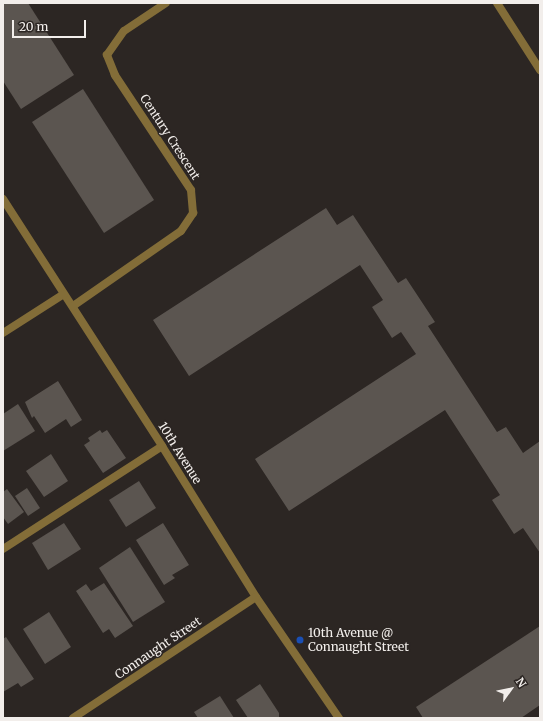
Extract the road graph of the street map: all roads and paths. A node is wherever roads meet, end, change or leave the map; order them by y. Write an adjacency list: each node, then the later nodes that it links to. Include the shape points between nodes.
1 (166, 3): 6 (street, Century Crescent, via 124,31 107,55 115,75 191,190 193,213 181,231)
2 (497, 3): 3 (street)
3 (540, 70)
4 (3, 199): 5 (street, 10th Avenue)
5 (64, 294): 6 (street, 10th Avenue); 7 (street)
6 (73, 306): 8 (street, 10th Avenue)
7 (3, 333)
8 (162, 446): 9 (street); 10 (street, 10th Avenue)
9 (3, 549)
10 (256, 597): 11 (street, Connaught Street); 12 (street, 10th Avenue)
11 (73, 718)
12 (339, 718)

